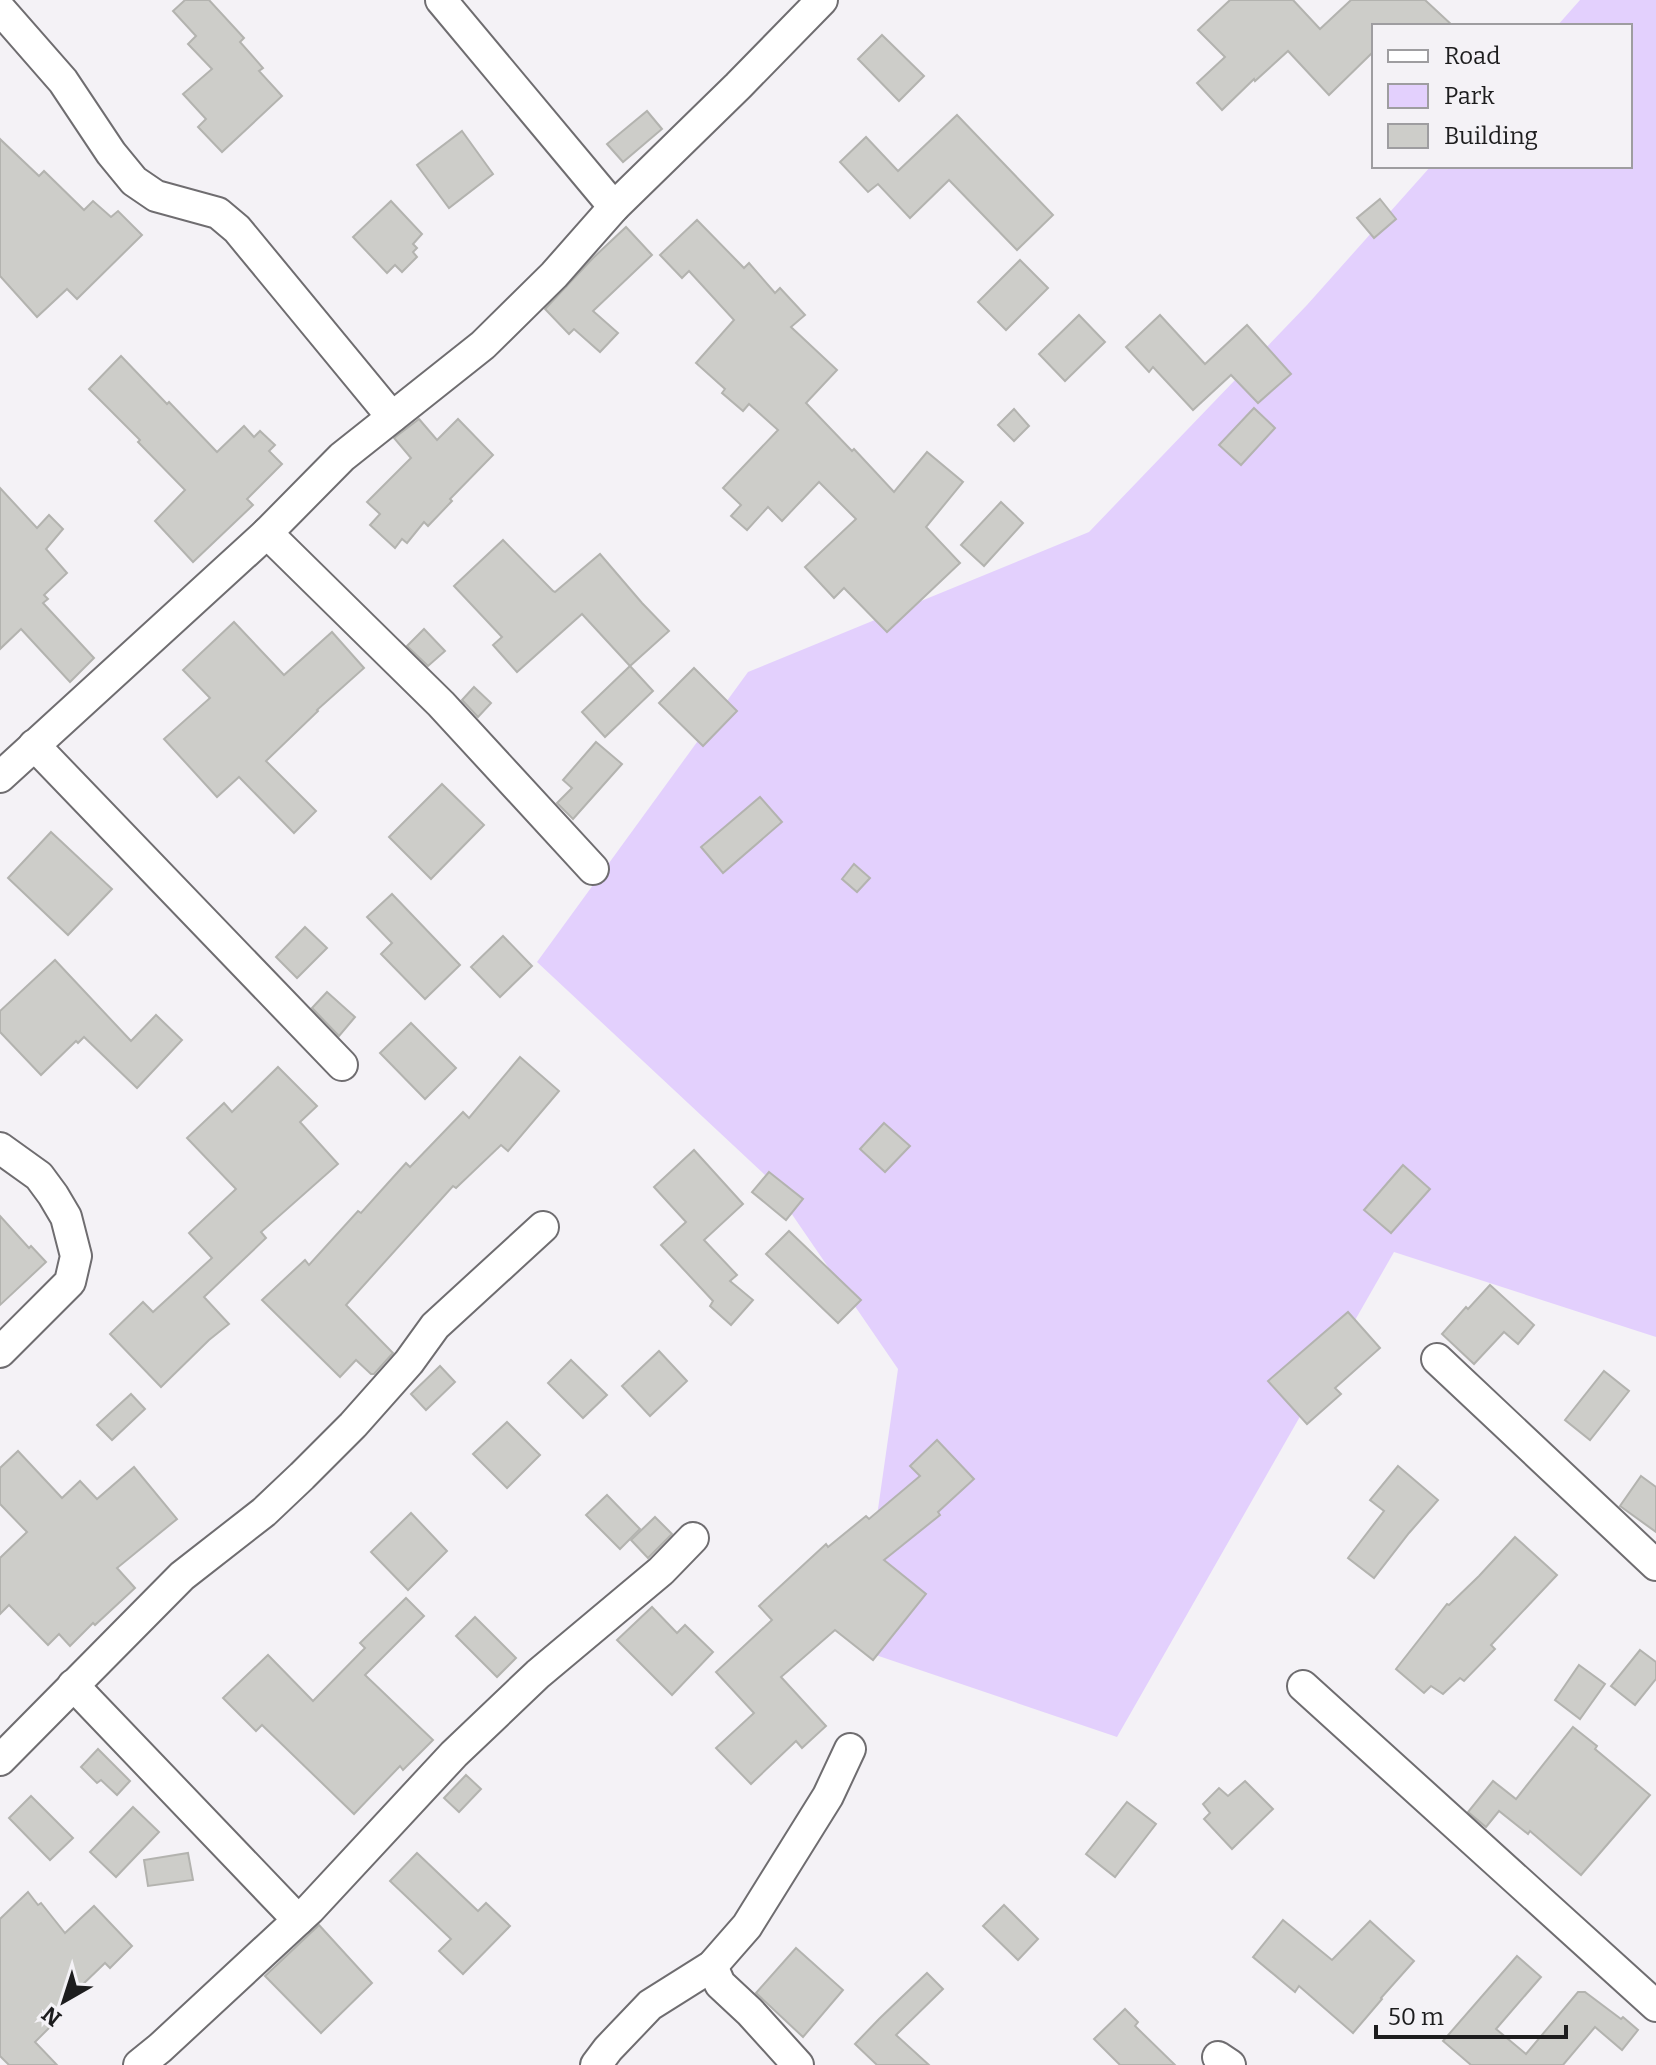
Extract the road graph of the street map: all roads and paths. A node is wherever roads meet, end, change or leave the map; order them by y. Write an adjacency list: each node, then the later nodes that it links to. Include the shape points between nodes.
1 (441, 0): 4 (street)
2 (822, 0): 4 (street)
3 (0, 9): 5 (street, via 63,81 134,181 156,196 218,213 237,229)
4 (614, 207): 5 (street, via 483,345)
5 (392, 417): 6 (street, via 342,457)
6 (267, 533): 7 (street); 9 (street, via 441,704)
7 (34, 745): 8 (street); 10 (street)
8 (0, 777)
9 (593, 869)
10 (342, 1065)
11 (0, 1148): 13 (street, via 39,1176 53,1195 66,1217 76,1256 70,1282)
12 (543, 1227): 17 (street, via 435,1326 353,1425 292,1485 182,1576)
13 (0, 1352)
14 (1437, 1359): 16 (street)
15 (693, 1538): 21 (street, via 454,1754)
16 (1656, 1565)
17 (73, 1685): 20 (street); 21 (street)
18 (1303, 1686): 23 (street)
19 (850, 1749): 22 (street, via 828,1796 747,1926)
20 (0, 1760)
21 (298, 1920): 24 (street)
22 (712, 1966): 25 (street, via 650,2005); 26 (street, via 720,1984)
23 (1656, 2006)
24 (139, 2065)
25 (596, 2065)
26 (798, 2065)

